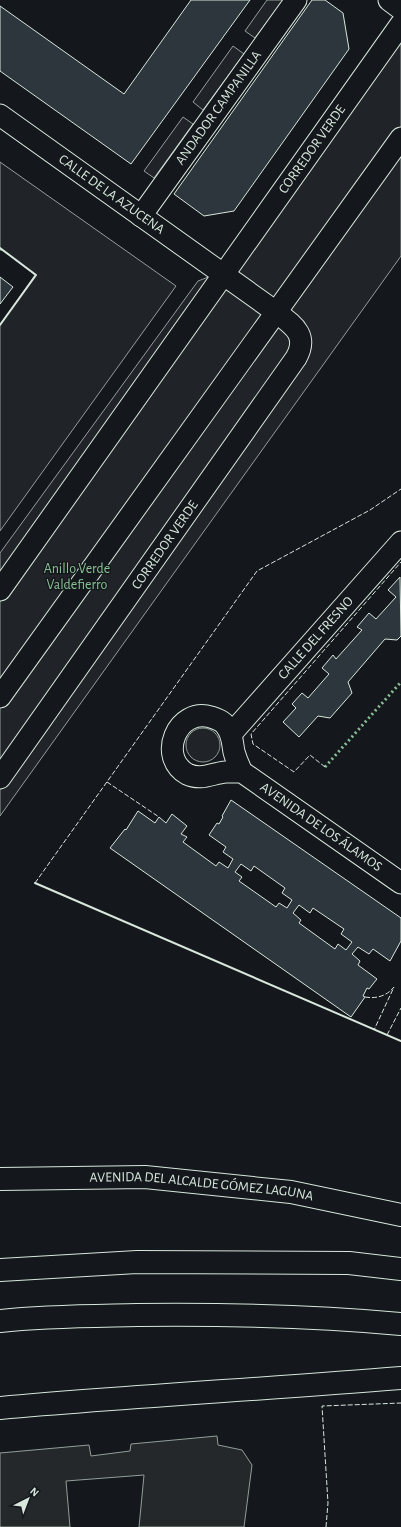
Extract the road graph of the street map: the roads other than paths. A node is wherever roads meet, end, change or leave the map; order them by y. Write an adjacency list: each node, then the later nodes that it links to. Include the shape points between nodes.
1 (296, 0): 7 (street, ANDADOR CAMPANILLA)
2 (389, 0): 3 (street)
3 (401, 9)
4 (401, 24): 8 (street, CORREDOR VERDE)
5 (0, 115): 7 (street, CALLE DE LA AZUCENA)
6 (401, 138): 9 (street)
7 (141, 216): 8 (street, CALLE DE LA AZUCENA)
8 (224, 274): 9 (street, CORREDOR VERDE); 11 (street, CORREDOR VERDE)
9 (276, 312): 12 (street); 15 (street, CORREDOR VERDE, via 290,322 299,334 301,346 296,358)
10 (401, 542): 13 (street, CALLE DEL FRESNO)
11 (0, 590)
12 (0, 697)
13 (231, 734): 14 (street); 14 (street, via 226,725 217,719 196,716 186,720 178,727 173,737 174,758 187,774 198,777)
14 (242, 772): 16 (street, AVENIDA DE LOS ÁLAMOS)
15 (0, 778)
16 (401, 883)
17 (0, 1179): 18 (street, AVENIDA DEL ALCALDE GÓMEZ LAGUNA, via 145,1177 292,1192)
18 (401, 1215)
19 (401, 1269): 20 (street, via 348,1263 137,1262)
20 (0, 1270)
21 (0, 1321): 22 (street, via 109,1316 231,1315)
22 (401, 1324)
23 (401, 1378): 24 (street)
24 (0, 1408)

